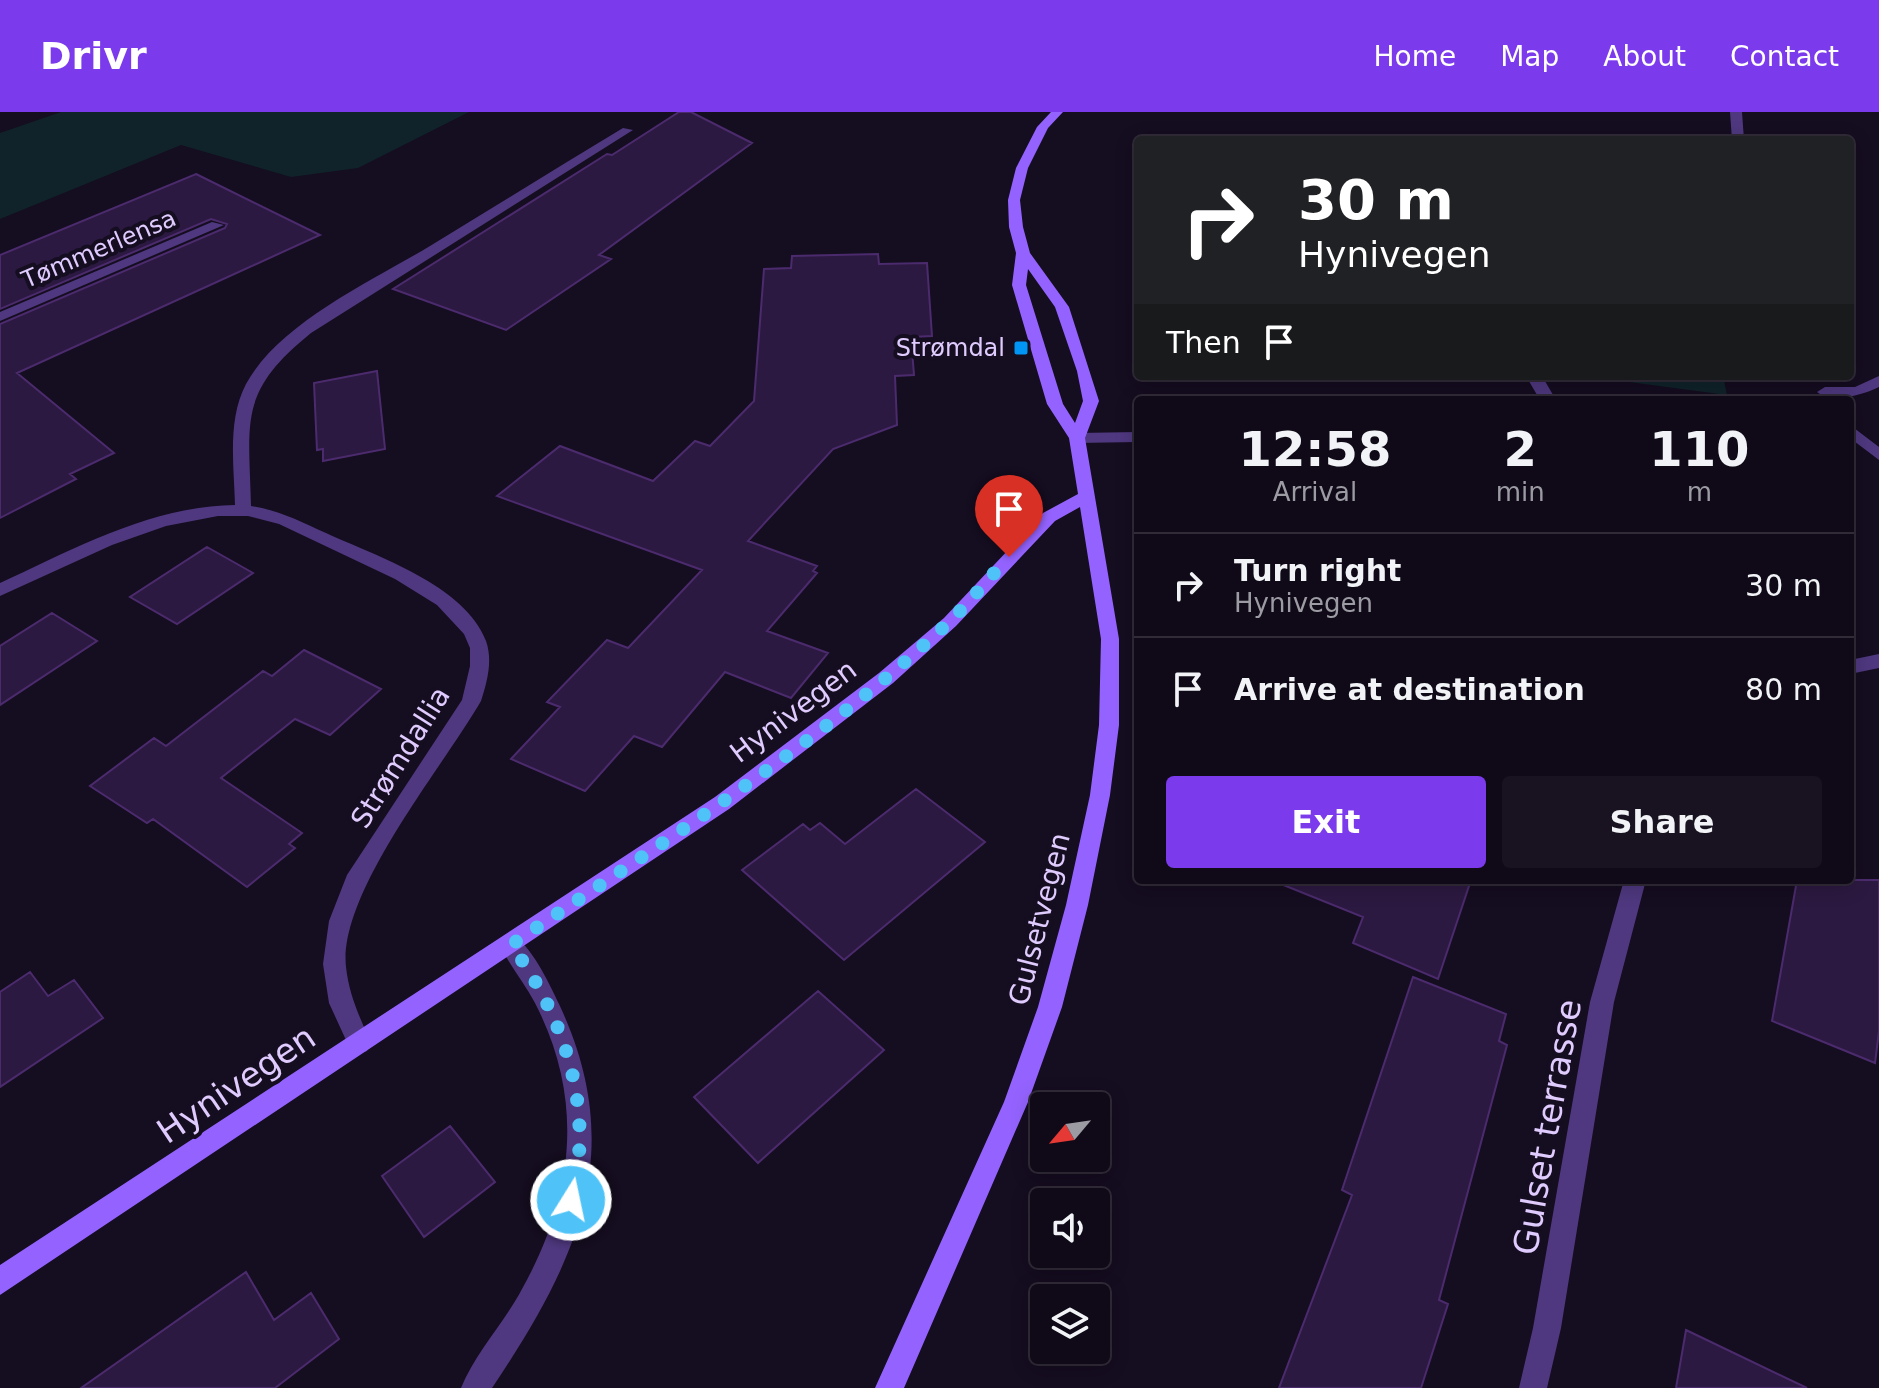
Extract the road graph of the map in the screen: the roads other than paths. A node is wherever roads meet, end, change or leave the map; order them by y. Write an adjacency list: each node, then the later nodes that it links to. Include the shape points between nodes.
1 (1057, 112): 6 (main road, Gulsetvegen, via 1032,147 1014,200)
2 (1736, 112): 4 (street)
3 (627, 130): 15 (street, via 286,346 254,382 245,405)
4 (1738, 136)
5 (217, 225): 7 (street, Tømmerlensa)
6 (1023, 253): 12 (main road, Gulsetvegen, via 1019,285 1055,404); 12 (main road, Gulsetvegen, via 1062,307 1084,371 1091,401)
7 (0, 317)
8 (1879, 381): 9 (street)
9 (1827, 396)
10 (1854, 433): 13 (street)
11 (1134, 437): 12 (street)
12 (1077, 438): 14 (main road, Gulsetvegen)
13 (1879, 455)
14 (1087, 496): 20 (main road, Hynivegen, via 1049,517 950,622 817,733); 24 (main road, Gulsetvegen, via 1110,639 1109,725 1077,905 1050,1007 1016,1102)
15 (243, 510): 16 (street, via 187,515 154,525); 21 (street, Strømdallia, via 268,514 396,572 429,592 471,629 479,646 481,670 471,701 355,881 340,921 334,964 341,1003)
16 (0, 590)
17 (1879, 661): 18 (street)
18 (1854, 666)
19 (1634, 884): 25 (street, Gulset terrasse, via 1602,1002)
20 (511, 945): 21 (main road, Hynivegen); 23 (street, via 554,1013 572,1072 580,1131 577,1179 559,1241 526,1311)
21 (359, 1043): 22 (main road, Hynivegen)
22 (0, 1281)
23 (475, 1388)
24 (889, 1388)
25 (1533, 1388)

